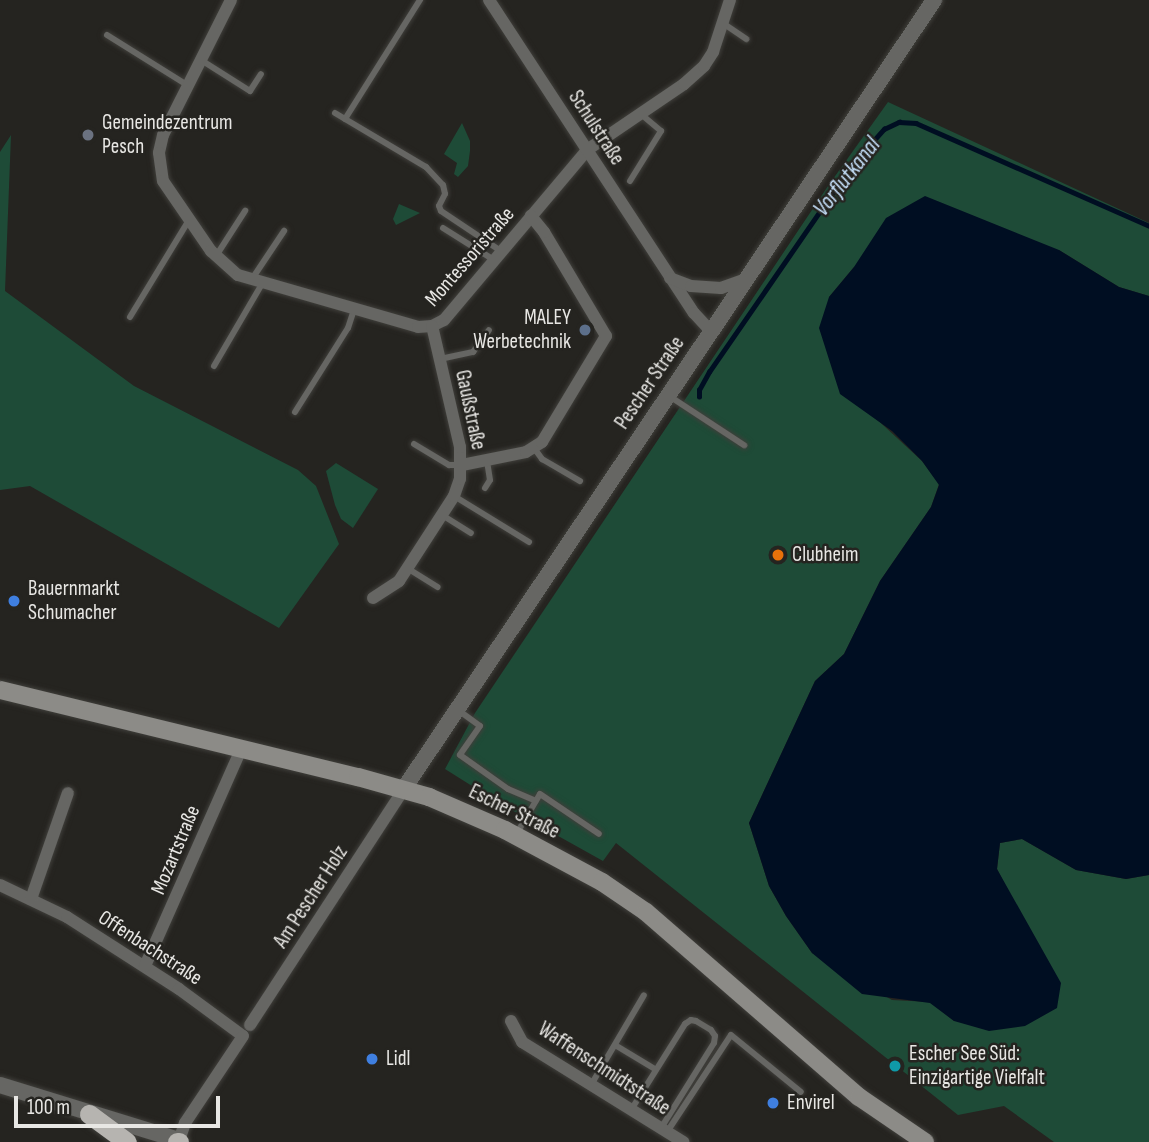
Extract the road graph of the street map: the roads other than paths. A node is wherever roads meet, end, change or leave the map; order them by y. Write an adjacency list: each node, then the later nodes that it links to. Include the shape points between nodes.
1 (231, 0): 9 (street, Montessoristraße)
2 (420, 0): 14 (lane)
3 (489, 0): 15 (street, Schulstraße)
4 (730, 0): 6 (street, Montessoristraße)
5 (934, 0): 25 (street, Pescher Straße)
6 (724, 24): 8 (lane); 13 (street, Montessoristraße, via 704,66)
7 (107, 35): 11 (lane)
8 (746, 39)
9 (200, 59): 10 (lane, via 250,91); 11 (street, Montessoristraße)
10 (261, 74)
11 (187, 85): 19 (street, Montessoristraße, via 159,153 163,181)
12 (335, 113): 14 (lane)
13 (640, 113): 15 (street, Montessoristraße); 16 (lane, via 661,131)
14 (345, 119): 23 (lane, via 426,167 443,185 446,194 441,211)
15 (587, 150): 18 (street, Montessoristraße); 24 (street, Schulstraße)
16 (630, 181)
17 (245, 211): 22 (lane)
18 (531, 216): 23 (street, Montessoristraße); 38 (street, via 606,336)
19 (189, 219): 22 (street, Montessoristraße); 28 (lane)
20 (443, 228): 23 (lane)
21 (284, 231): 26 (lane)
22 (216, 256): 26 (street, Montessoristraße, via 238,275)
23 (498, 256): 29 (street, Montessoristraße, via 444,320)
24 (670, 278): 25 (street, via 691,286 720,288); 31 (street, Schulstraße, via 698,320)
25 (746, 279): 31 (street, Pescher Straße)
26 (257, 283): 27 (street, Montessoristraße); 33 (lane)
27 (354, 309): 29 (street, Montessoristraße, via 418,327); 35 (lane, via 348,328)
28 (130, 317)
29 (432, 326): 32 (street, Gaußstraße)
30 (489, 330): 32 (lane, via 473,352)
31 (711, 331): 34 (street, Pescher Straße)
32 (440, 359): 40 (street, Gaußstraße)
33 (214, 366)
34 (668, 395): 37 (lane); 51 (street, Pescher Straße)
35 (295, 412)
36 (414, 444): 40 (lane, via 442,462)
37 (744, 446)
38 (534, 448): 39 (street); 41 (lane, via 542,459)
39 (487, 460): 40 (street); 42 (lane, via 491,480)
40 (462, 465): 43 (street, Gaußstraße)
41 (580, 481)
42 (485, 488)
43 (454, 496): 44 (street, Gaußstraße); 46 (lane)
44 (442, 515): 45 (lane); 47 (street, Gaußstraße)
45 (471, 533)
46 (529, 542)
47 (407, 568): 48 (lane); 49 (street, Gaußstraße, via 399,581)
48 (437, 587)
49 (373, 598)
50 (0, 690): 52 (main road, Escher Straße)
51 (456, 708): 53 (street, Pescher Straße); 55 (lane, via 480,726 460,755 508,789)
52 (241, 749): 53 (main road, Escher Straße); 60 (street, Mozartstraße)
53 (403, 790): 57 (main road, Escher Straße); 63 (street, Am Pescher Holz)
54 (68, 793): 59 (street)
55 (536, 801): 56 (lane, via 540,794); 57 (lane)
56 (599, 834)
57 (516, 836): 72 (main road, Escher Straße, via 602,882 646,912)
58 (0, 885): 59 (street, Offenbachstraße)
59 (31, 899): 60 (street, Offenbachstraße)
60 (145, 966): 63 (street, Offenbachstraße)
61 (644, 995): 64 (lane)
62 (511, 1021): 67 (street, Waffenschmidtstraße, via 522,1042)
63 (246, 1030): 74 (street, Am Pescher Holz, via 185,1123)
64 (615, 1045): 65 (lane); 67 (lane)
65 (655, 1069): 69 (lane); 71 (lane, via 691,1020 715,1036)
66 (0, 1085): 70 (street)
67 (591, 1085): 69 (street, Waffenschmidtstraße)
68 (801, 1093): 71 (lane, via 731,1035)
69 (631, 1110): 71 (street, Waffenschmidtstraße)
70 (89, 1114): 73 (highway); 74 (street)
71 (664, 1130): 75 (street, Waffenschmidtstraße)
72 (908, 1135): 76 (main road, Escher Straße)
73 (127, 1142)
74 (180, 1142)
75 (683, 1142)
76 (925, 1142)

